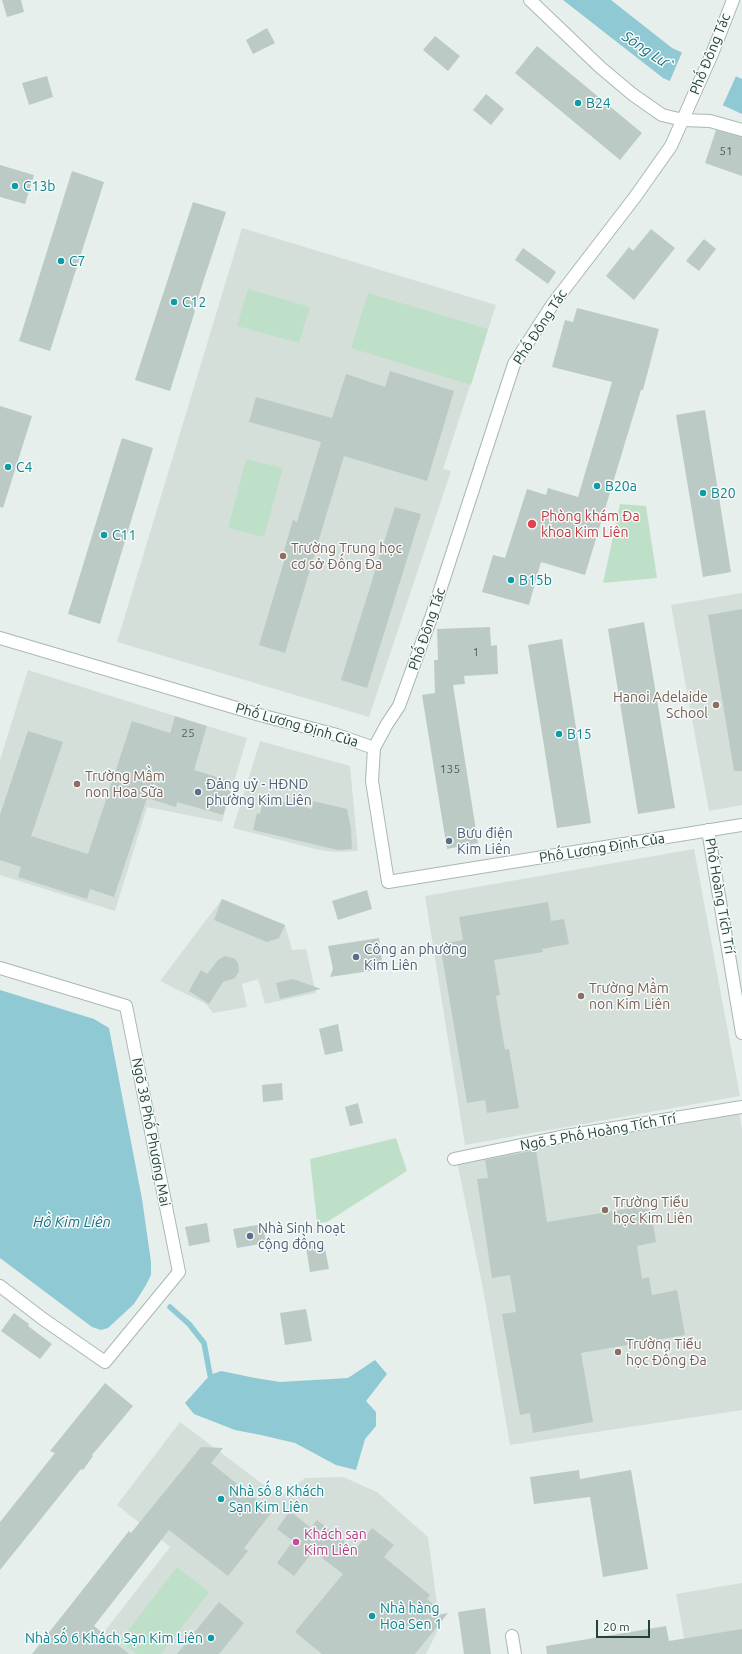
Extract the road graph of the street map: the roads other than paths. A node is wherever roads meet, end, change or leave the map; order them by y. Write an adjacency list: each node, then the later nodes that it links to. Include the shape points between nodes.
1 (530, 0): 3 (street, via 632,94 662,115)
2 (733, 0): 3 (street, Phố Đông Tác)
3 (683, 120): 4 (street, via 710,121); 6 (street, Phố Đông Tác, via 672,146 552,305 514,364 432,615 399,706)
4 (742, 130)
5 (0, 638): 6 (street, Phố Lương Định Của, via 260,715 337,735)
6 (374, 748): 8 (street, Phố Lương Định Của, via 372,781 388,882)
7 (742, 825): 8 (street, Phố Lương Định Của)
8 (708, 830): 10 (street, Phố Hoàng Tích Trí)
9 (0, 968): 13 (street, Ngõ 38 Phố Phương Mai, via 126,1006 179,1272 105,1362)
10 (742, 1033)
11 (742, 1107): 12 (street, Ngõ 5 Phố Hoàng Tích Trí, via 560,1137)
12 (454, 1159)
13 (0, 1286)
14 (512, 1636): 15 (street)
15 (515, 1654)

